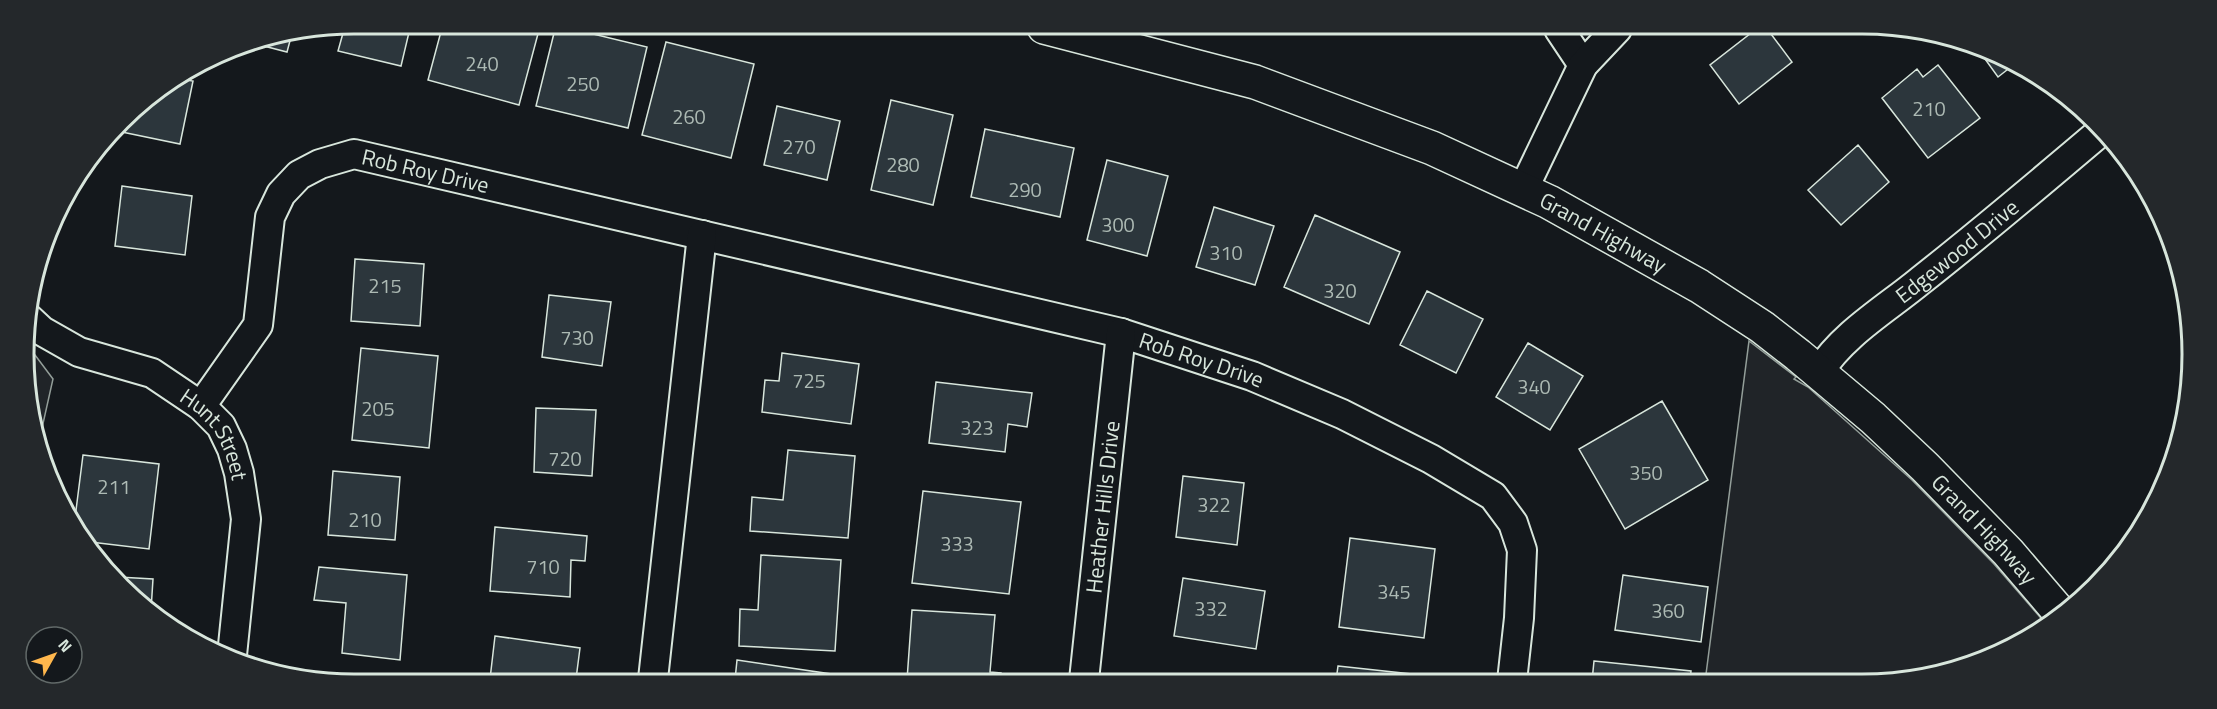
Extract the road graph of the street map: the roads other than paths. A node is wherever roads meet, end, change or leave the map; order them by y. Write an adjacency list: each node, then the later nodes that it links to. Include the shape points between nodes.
1 (1071, 34): 6 (street, Grand Highway, via 1255,82 1432,148)
2 (1562, 34): 4 (street)
3 (1612, 34): 4 (street)
4 (1583, 65): 6 (street)
5 (2096, 136): 10 (street, Edgewood Drive, via 1863,325)
6 (1522, 190): 10 (street, Grand Highway, via 1716,297)
7 (702, 235): 9 (street, Rob Roy Drive); 11 (street, Rob Roy Drive, via 354,154 320,164 299,175 280,194 270,217 258,325); 14 (street)
8 (36, 325): 11 (street, Hunt Street, via 79,352 152,374)
9 (1121, 333): 15 (street, Heather Hills Drive); 16 (street, Rob Roy Drive, via 1252,376 1342,414 1493,496 1513,523 1522,550)
10 (1819, 372): 12 (street, Grand Highway, via 1926,467)
11 (201, 406): 13 (street, Hunt Street, via 221,426 232,449 246,519)
12 (2056, 609)
13 (232, 650)
14 (654, 674)
15 (1085, 674)
16 (1513, 674)

